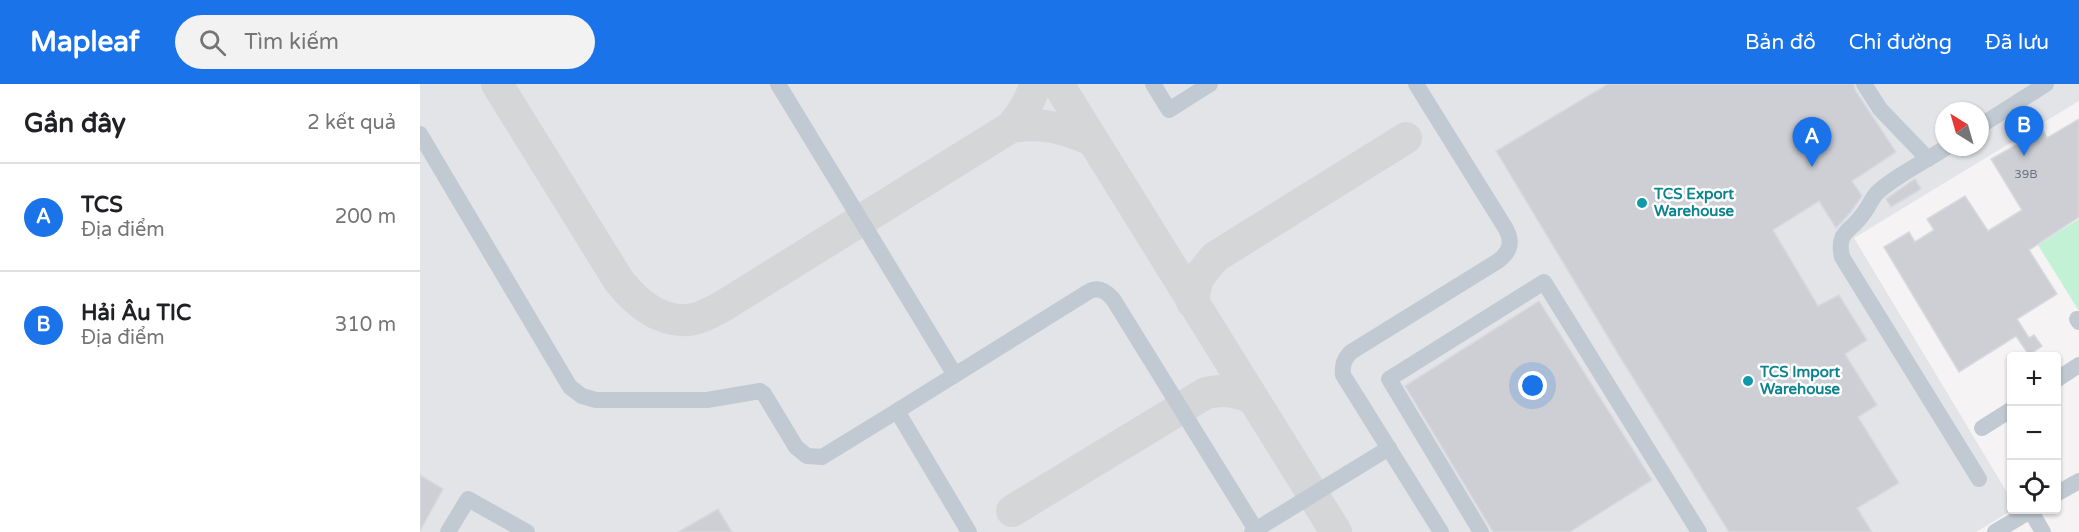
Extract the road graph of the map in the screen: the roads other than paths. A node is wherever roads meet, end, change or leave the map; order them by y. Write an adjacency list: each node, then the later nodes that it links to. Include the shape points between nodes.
1 (778, 84): 12 (street)
2 (1153, 84): 3 (street, via 1169,110)
3 (1210, 84)
4 (1416, 84): 17 (street, via 1506,229 1510,245 1498,261 1345,359 1343,375)
5 (1864, 84): 10 (street, via 1880,109)
6 (2046, 84): 7 (street)
7 (1989, 120)
8 (420, 134): 14 (street, via 576,393 593,400 707,400 760,391 796,447 812,457 827,454)
9 (1935, 155): 10 (street)
10 (1928, 159): 18 (street, via 1875,194 1863,215 1842,236 1839,246 1842,257)
11 (2079, 365): 13 (street)
12 (955, 375): 14 (street); 23 (street, via 1092,290 1105,291)
13 (2061, 377)
14 (897, 411): 26 (street)
15 (2007, 412): 16 (street)
16 (1982, 428)
17 (1389, 448): 23 (street); 27 (street)
18 (1979, 479)
19 (2077, 485): 20 (street)
20 (2061, 492)
21 (2024, 514): 30 (street)
22 (2033, 514): 31 (street)
23 (1254, 531)
24 (448, 532): 25 (street, via 468,498)
25 (527, 532)
26 (969, 532)
27 (1441, 532)
28 (1481, 532): 29 (street, via 1389,380 1544,282)
29 (1699, 532)
30 (1995, 532)
31 (2043, 532)

